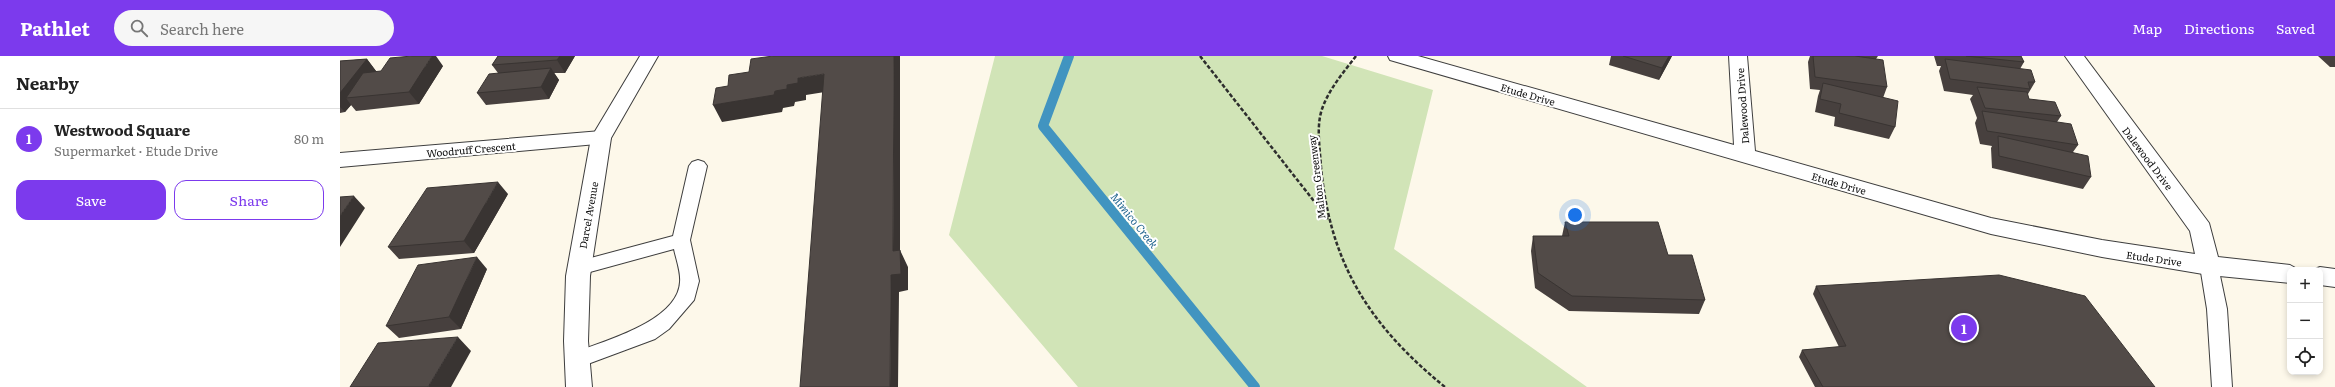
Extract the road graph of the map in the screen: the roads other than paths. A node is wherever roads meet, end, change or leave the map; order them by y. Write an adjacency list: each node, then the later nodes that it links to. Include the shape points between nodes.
1 (649, 56): 5 (street, Darcel Avenue)
2 (1396, 56): 6 (street, Etude Drive)
3 (1738, 56): 6 (street, Dalewood Drive)
4 (2074, 56): 10 (street, Dalewood Drive, via 2201,230)
5 (601, 138): 7 (street, Woodruff Crescent); 11 (street, Darcel Avenue)
6 (1745, 157): 10 (street, Etude Drive, via 2029,235 2143,257)
7 (340, 160)
8 (698, 166): 9 (lane)
9 (682, 240): 11 (lane); 15 (lane, via 690,281 687,295 675,311 662,324 648,332)
10 (2209, 266): 12 (street, Etude Drive); 17 (lane, via 2217,309)
11 (579, 268): 15 (street, Darcel Avenue)
12 (2287, 274)
13 (2323, 276): 14 (street)
14 (2335, 278)
15 (577, 360): 16 (street, Darcel Avenue)
16 (579, 387)
17 (2222, 387)

